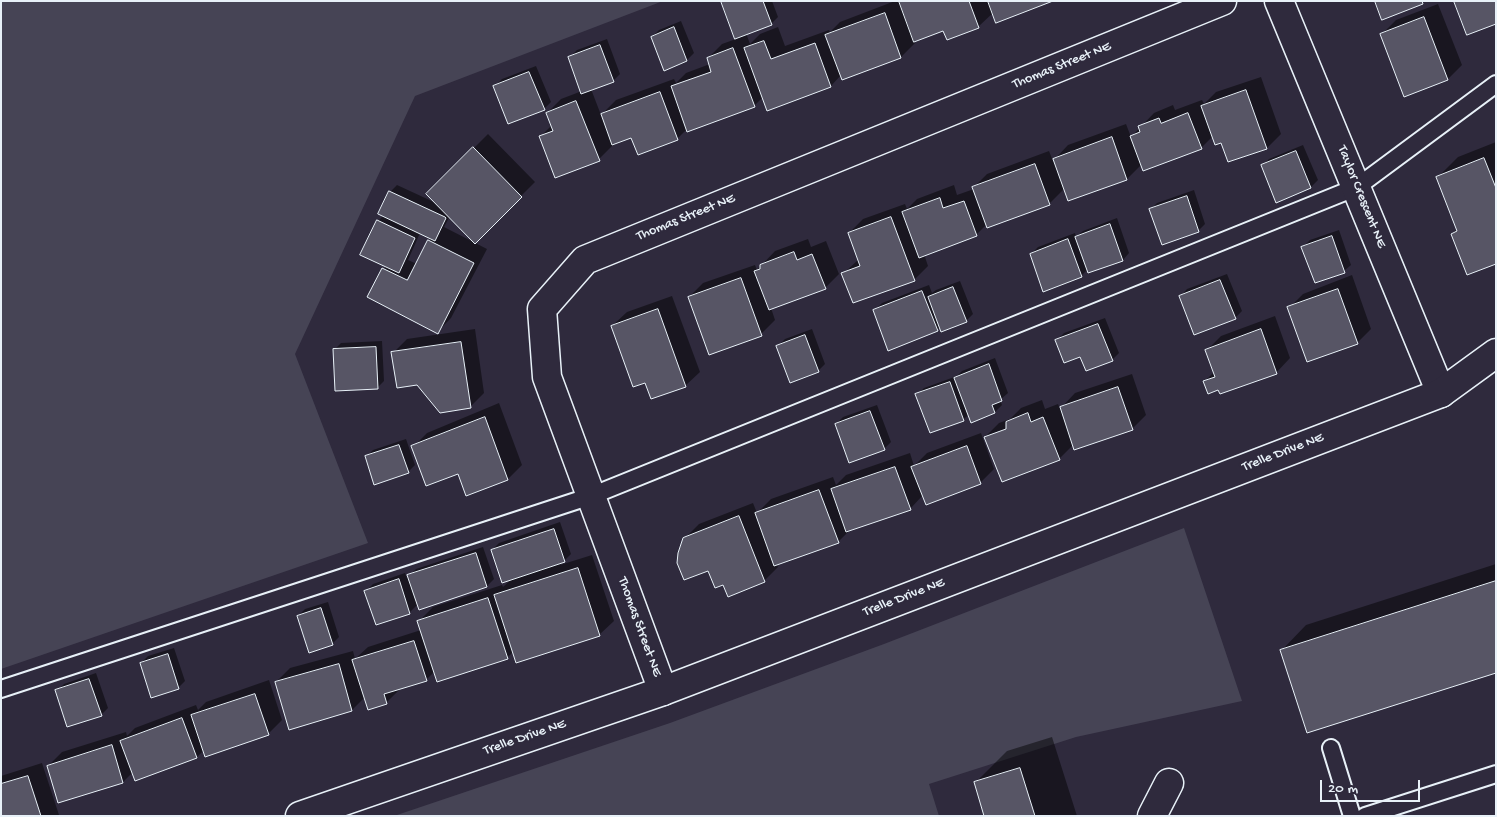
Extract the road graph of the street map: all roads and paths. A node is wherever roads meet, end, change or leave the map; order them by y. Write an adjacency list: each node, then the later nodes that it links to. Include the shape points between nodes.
1 (1222, 1): 7 (street, Thomas Street NE, via 585,260 542,309 547,377)
2 (1279, 1): 4 (street, Taylor Crescent NE)
3 (1496, 84): 4 (lane)
4 (1357, 188): 6 (street, Taylor Crescent NE); 7 (lane)
5 (1496, 353): 6 (street, Trelle Drive NE)
6 (1441, 393): 9 (street, Trelle Drive NE)
7 (591, 496): 8 (lane); 9 (street, Thomas Street NE)
8 (1, 689)
9 (663, 691): 13 (street, Trelle Drive NE)
10 (1331, 748): 15 (lane)
11 (1496, 774): 16 (lane)
12 (1169, 783): 14 (street)
13 (300, 816)
14 (1152, 816)
15 (1352, 816)
16 (1365, 816)

